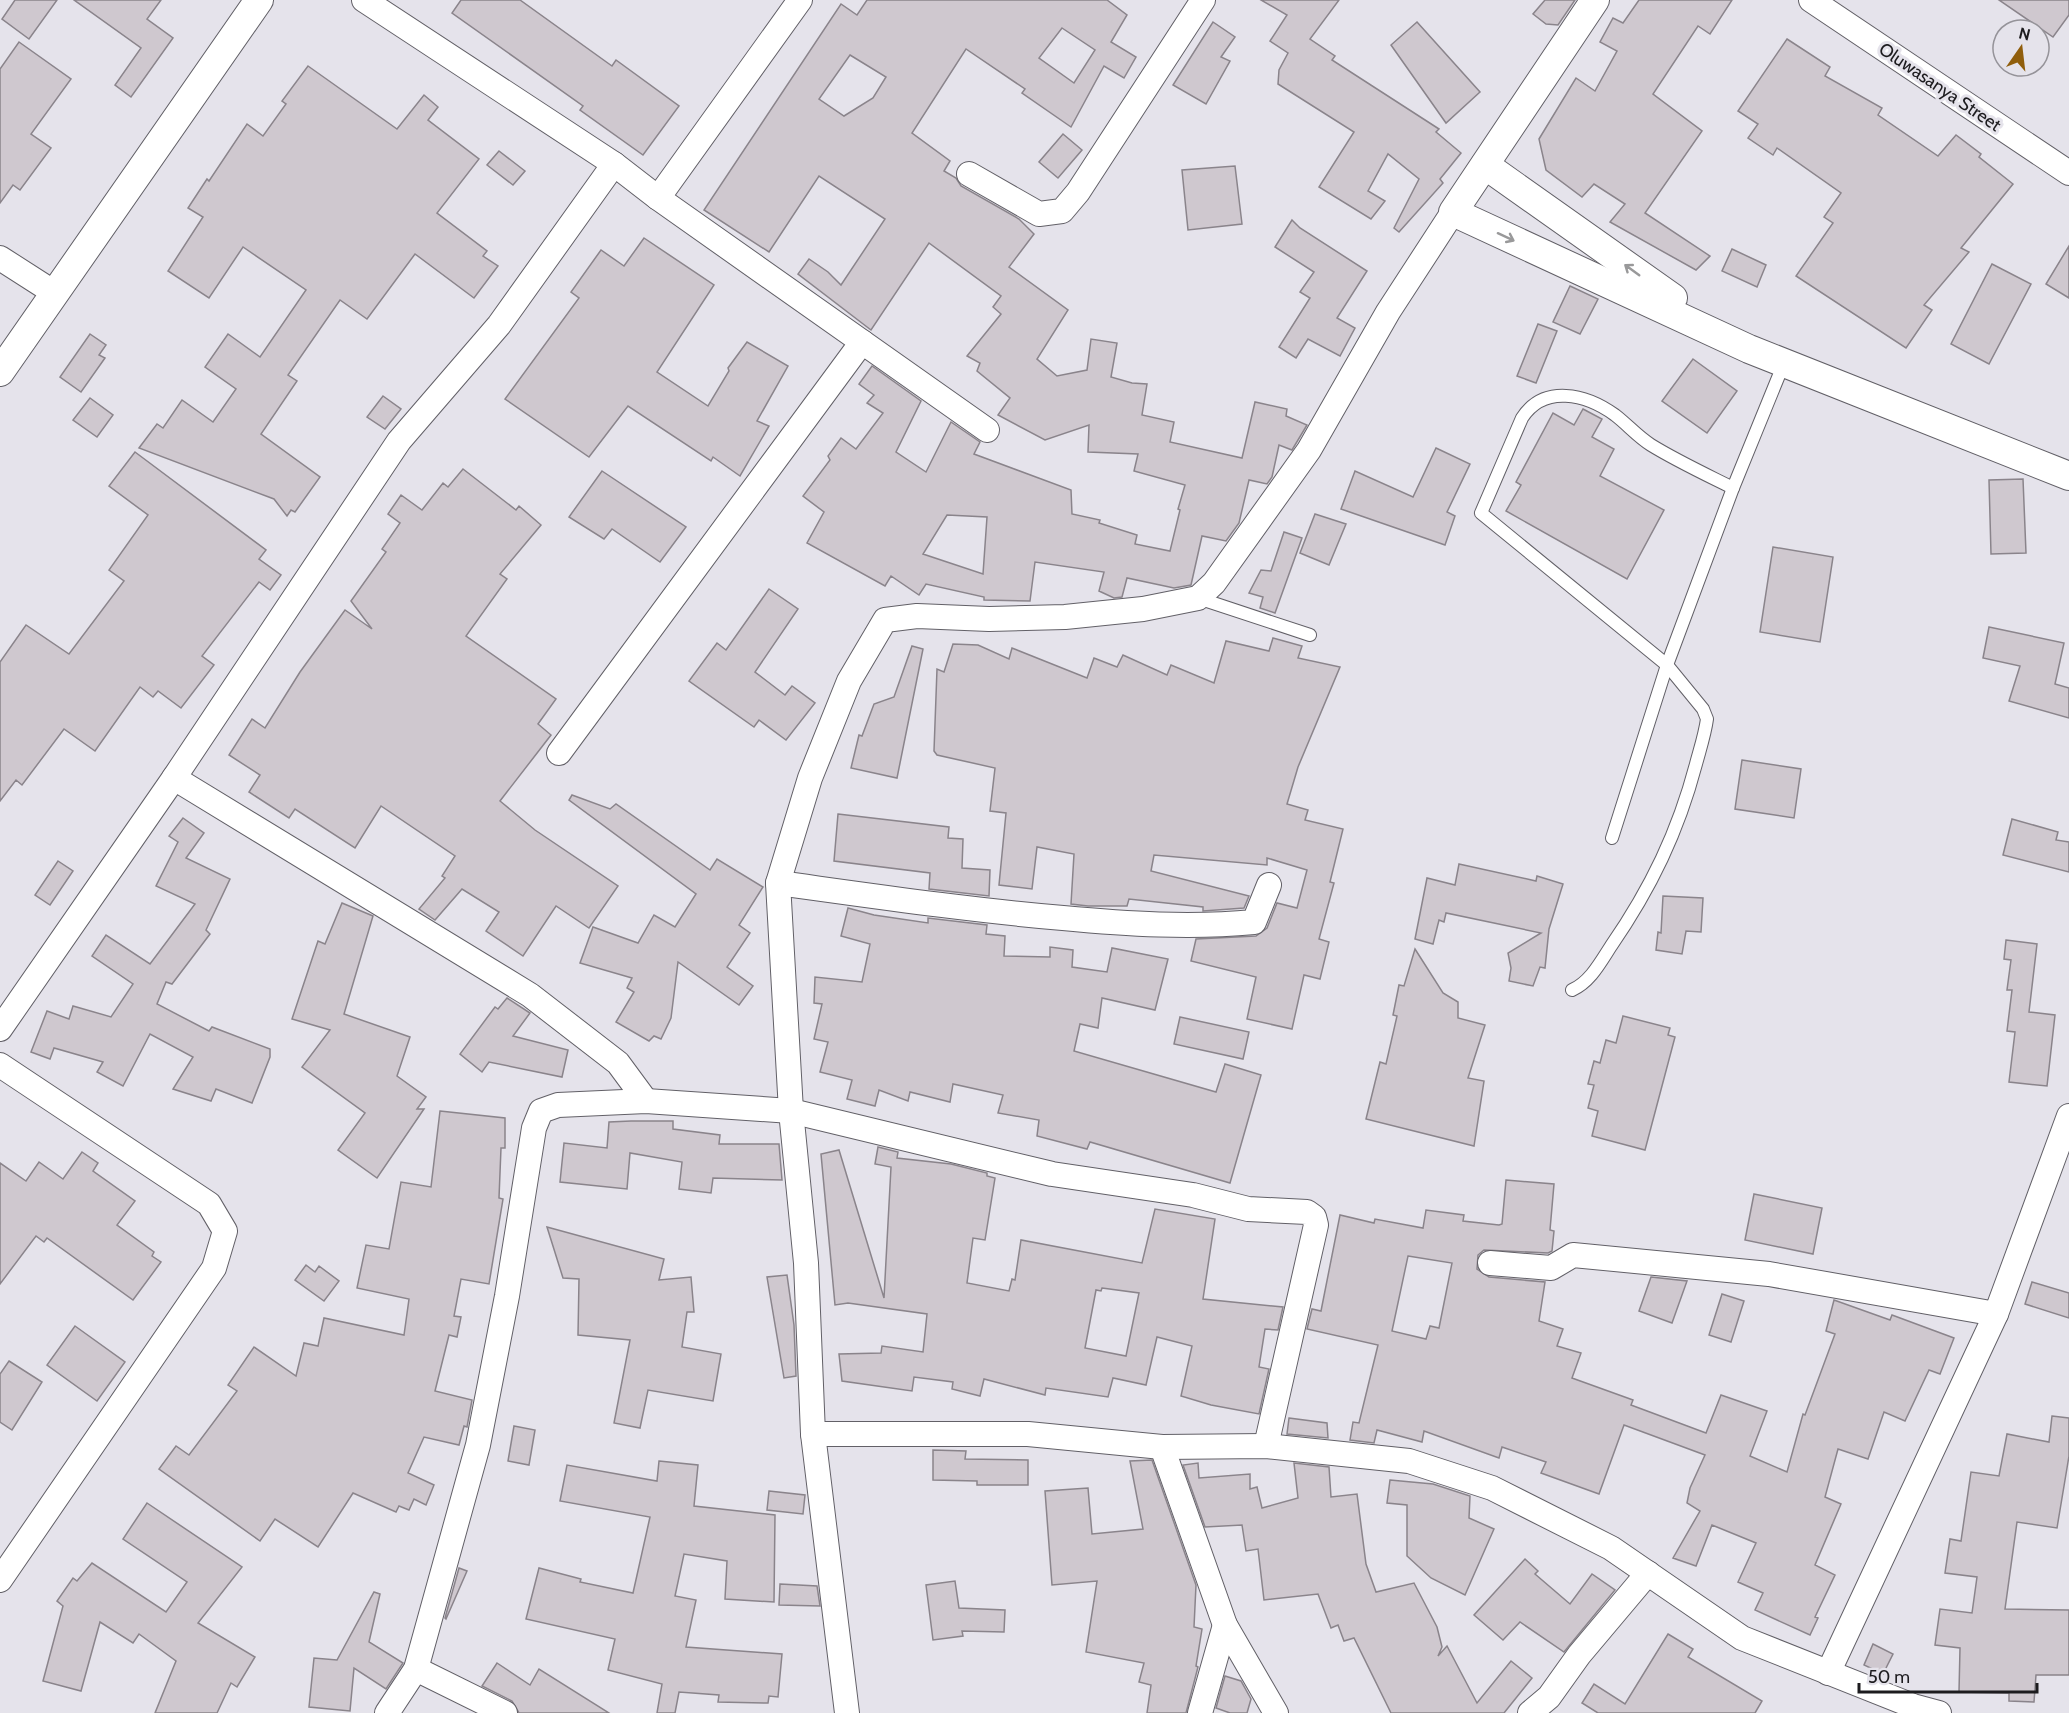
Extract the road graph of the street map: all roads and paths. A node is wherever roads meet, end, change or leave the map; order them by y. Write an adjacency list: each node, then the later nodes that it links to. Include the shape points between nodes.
1 (259, 0): 14 (street)
2 (364, 0): 7 (street)
3 (800, 0): 11 (street)
4 (1203, 0): 10 (street, via 1062,211 1039,214)
5 (1595, 0): 8 (street)
6 (1811, 0): 9 (street, Oluwasanya Street)
7 (614, 164): 11 (street); 26 (street, via 499,325 399,441)
8 (1485, 165): 12 (street); 19 (street, one-way to 8, via 1753,335 1667,295)
9 (2069, 173)
10 (969, 174)
11 (658, 198): 15 (street)
12 (1453, 212): 16 (street, one-way to 16); 22 (street, via 1388,312 1309,450 1214,583)
13 (0, 258): 14 (street)
14 (53, 292): 17 (street)
15 (862, 342): 18 (street); 25 (street)
16 (1784, 363): 20 (street); 21 (lane)
17 (0, 372)
18 (987, 430)
19 (2069, 461)
20 (2069, 476)
21 (1733, 488): 24 (lane); 24 (lane, via 1669,456 1637,436 1615,415 1589,401 1556,396 1531,404 1522,418 1481,513)
22 (1198, 598): 23 (lane); 28 (street, via 1143,609 1065,617 917,616 885,620 849,681 810,778)
23 (1310, 635)
24 (1667, 665): 27 (lane); 30 (lane, via 1707,719 1684,807 1666,854 1626,924 1583,985)
25 (560, 753)
26 (174, 778): 31 (street); 33 (street, via 531,995 618,1062)
27 (1612, 838)
28 (778, 883): 29 (street, via 967,910 1119,923 1226,925 1254,922); 34 (street)
29 (1269, 885)
30 (1572, 990)
31 (0, 1029)
32 (0, 1065): 42 (street, via 209,1204 225,1230 214,1268)
33 (646, 1101): 34 (street); 44 (street, via 558,1105 542,1111 534,1128 478,1445)
34 (791, 1111): 38 (street, via 806,1263); 39 (street, via 1053,1174 1193,1195 1248,1209 1307,1212 1316,1225)
35 (2069, 1116): 37 (street)
36 (1490, 1263): 37 (street, via 1551,1268 1573,1255 1769,1274)
37 (1996, 1314): 45 (street)
38 (813, 1434): 40 (street, via 1028,1434); 48 (street)
39 (1266, 1446): 40 (street); 41 (street, via 1409,1461 1492,1488 1611,1548)
40 (1162, 1447): 43 (street)
41 (1648, 1573): 45 (street, via 1742,1638); 51 (street, via 1549,1697)
42 (0, 1580)
43 (1225, 1624): 49 (street); 50 (street)
44 (416, 1669): 46 (street); 47 (street)
45 (1828, 1672): 52 (street)
46 (387, 1713)
47 (505, 1713)
48 (847, 1713)
49 (1200, 1713)
50 (1276, 1713)
51 (1530, 1713)
52 (1939, 1713)

